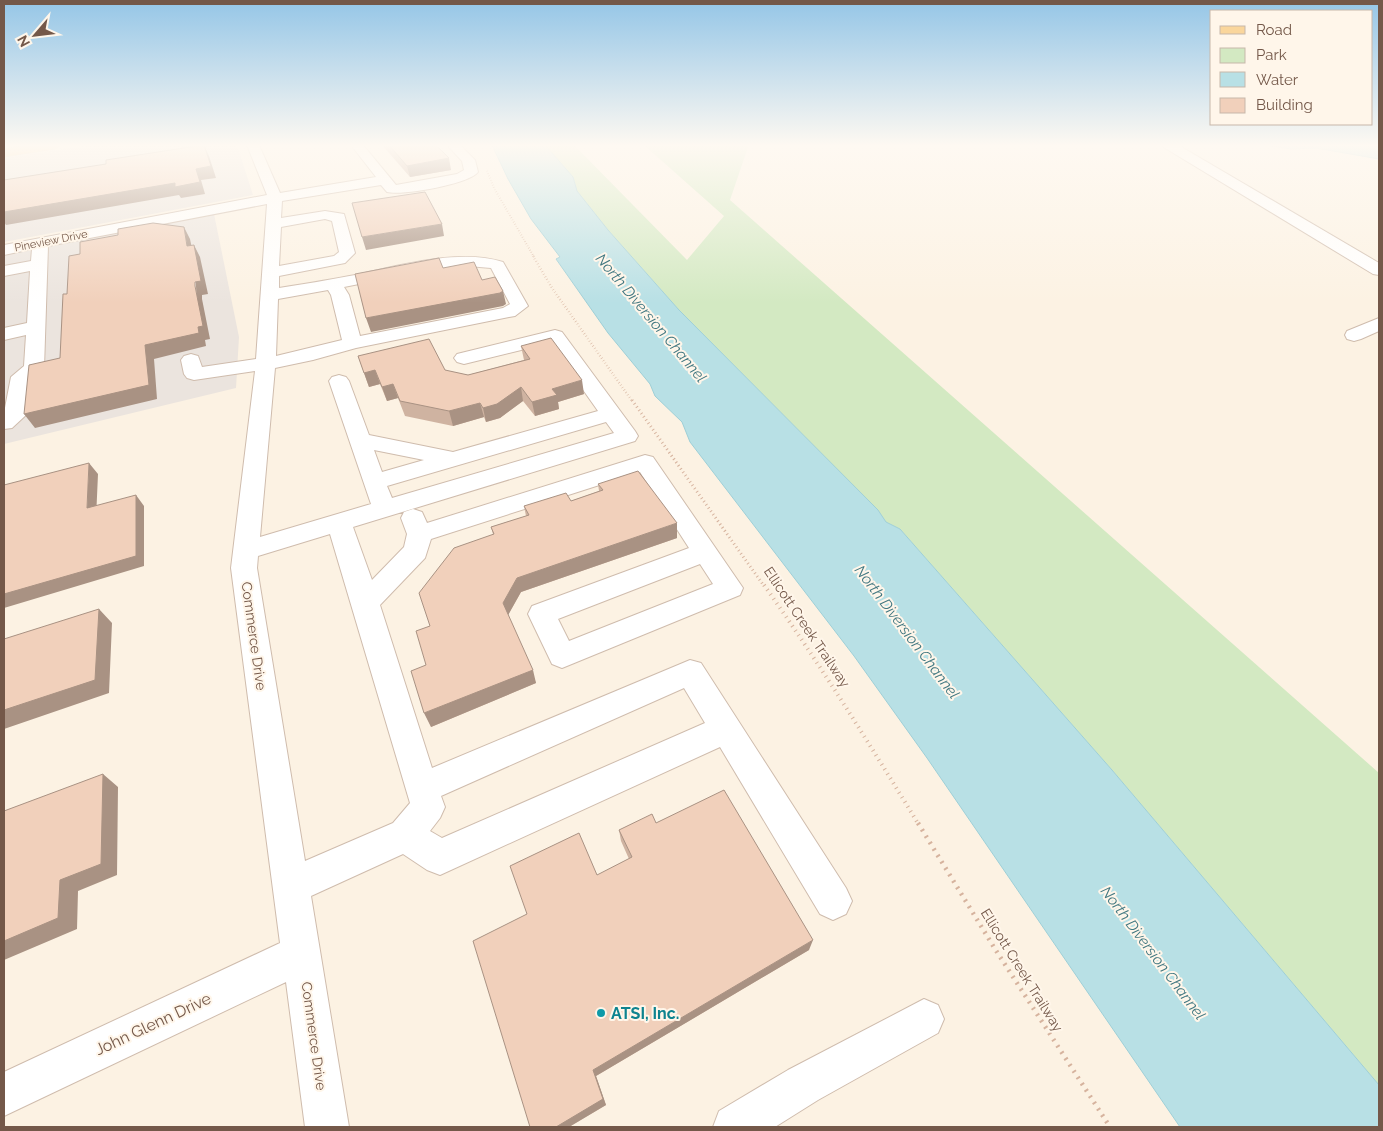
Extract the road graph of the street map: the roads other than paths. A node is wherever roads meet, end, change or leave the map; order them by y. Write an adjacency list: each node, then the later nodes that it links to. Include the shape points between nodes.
1 (270, 198): 4 (street, Commerce Drive)
2 (322, 198): 4 (street)
3 (1258, 198): 8 (street)
4 (274, 211): 5 (street, Pineview Drive); 10 (street, Commerce Drive); 10 (street, via 339,217 347,253 339,260)
5 (40, 243): 6 (street, Pineview Drive); 7 (street)
6 (4, 250)
7 (39, 264): 9 (street); 14 (street)
8 (1379, 270)
9 (4, 271)
10 (270, 284): 11 (street); 20 (street, Commerce Drive)
11 (333, 284): 17 (street, via 340,295); 17 (street, via 443,264 484,261 497,265 519,306 493,316)
12 (1379, 315): 13 (street, via 1376,316)
13 (1379, 322): 16 (street)
14 (36, 327): 15 (street); 23 (street, via 34,368 21,377 15,415)
15 (4, 334)
16 (1354, 335)
17 (352, 343): 20 (street)
18 (464, 358): 22 (street, via 555,336)
19 (192, 360): 20 (street, via 194,374)
20 (266, 363): 32 (street, Commerce Drive)
21 (339, 380): 25 (street)
22 (611, 414): 24 (street); 26 (street)
23 (4, 423)
24 (627, 436): 27 (street); 29 (street)
25 (359, 440): 26 (street); 28 (street)
26 (455, 459): 28 (street)
27 (645, 462): 31 (street); 33 (street)
28 (374, 482): 29 (street)
29 (395, 506): 30 (street); 31 (street)
30 (339, 522): 32 (street); 34 (street)
31 (420, 534): 34 (street, via 416,551)
32 (246, 550): 38 (street, Commerce Drive, via 244,568)
33 (704, 552): 33 (street, via 730,588 562,656 542,614)
34 (366, 603): 36 (street)
35 (726, 729): 36 (street, via 690,672); 37 (street, via 440,857); 39 (street)
36 (422, 788): 37 (street, via 428,807)
37 (405, 835): 38 (street)
38 (291, 886): 40 (street, Commerce Drive)
39 (833, 901)
40 (301, 954): 42 (street, John Glenn Drive); 43 (street, Commerce Drive)
41 (924, 1019): 44 (street, via 803,1085)
42 (4, 1094)
43 (327, 1127)
44 (735, 1127)

